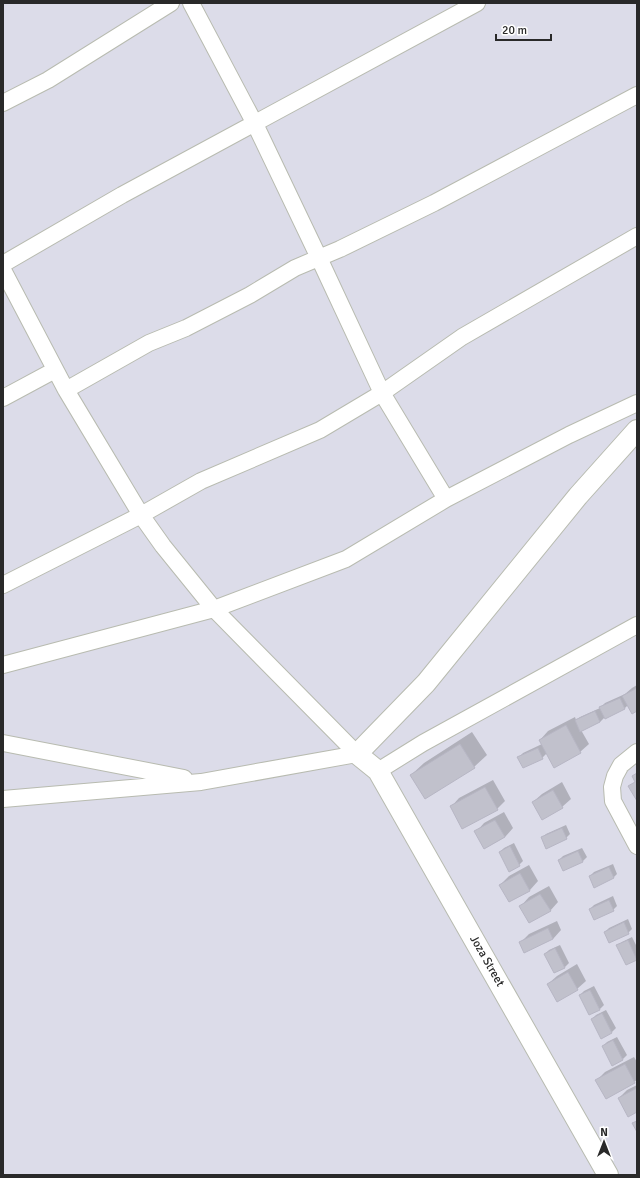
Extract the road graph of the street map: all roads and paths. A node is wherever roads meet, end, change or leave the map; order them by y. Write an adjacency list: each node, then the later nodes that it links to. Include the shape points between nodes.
1 (171, 3): 5 (street, via 48,80)
2 (191, 3): 6 (street)
3 (477, 3): 6 (street)
4 (637, 95): 8 (street, via 434,203)
5 (3, 103)
6 (255, 124): 8 (street); 9 (street, via 122,195)
7 (637, 236): 14 (street, via 462,337)
8 (319, 258): 13 (street, via 295,268 186,328 149,343); 14 (street)
9 (3, 264)
10 (3, 270): 11 (street)
11 (8, 292): 12 (street)
12 (55, 370): 13 (street); 15 (street)
13 (66, 390): 19 (street)
14 (382, 393): 18 (street); 19 (street, via 320,430 201,481)
15 (3, 398)
16 (637, 402): 18 (street)
17 (637, 430): 26 (street, via 578,496 426,683)
18 (446, 499): 21 (street, via 346,560)
19 (141, 515): 20 (street); 21 (street)
20 (3, 585)
21 (214, 609): 23 (street); 26 (street)
22 (637, 625): 27 (street, via 423,743)
23 (3, 665)
24 (3, 743): 28 (street)
25 (637, 752): 30 (street, via 621,765 612,787 613,801)
26 (357, 754): 27 (street, Joza Street); 28 (street)
27 (378, 771): 31 (street, Joza Street)
28 (201, 782): 29 (street)
29 (3, 799)
30 (637, 846)
31 (608, 1175)

